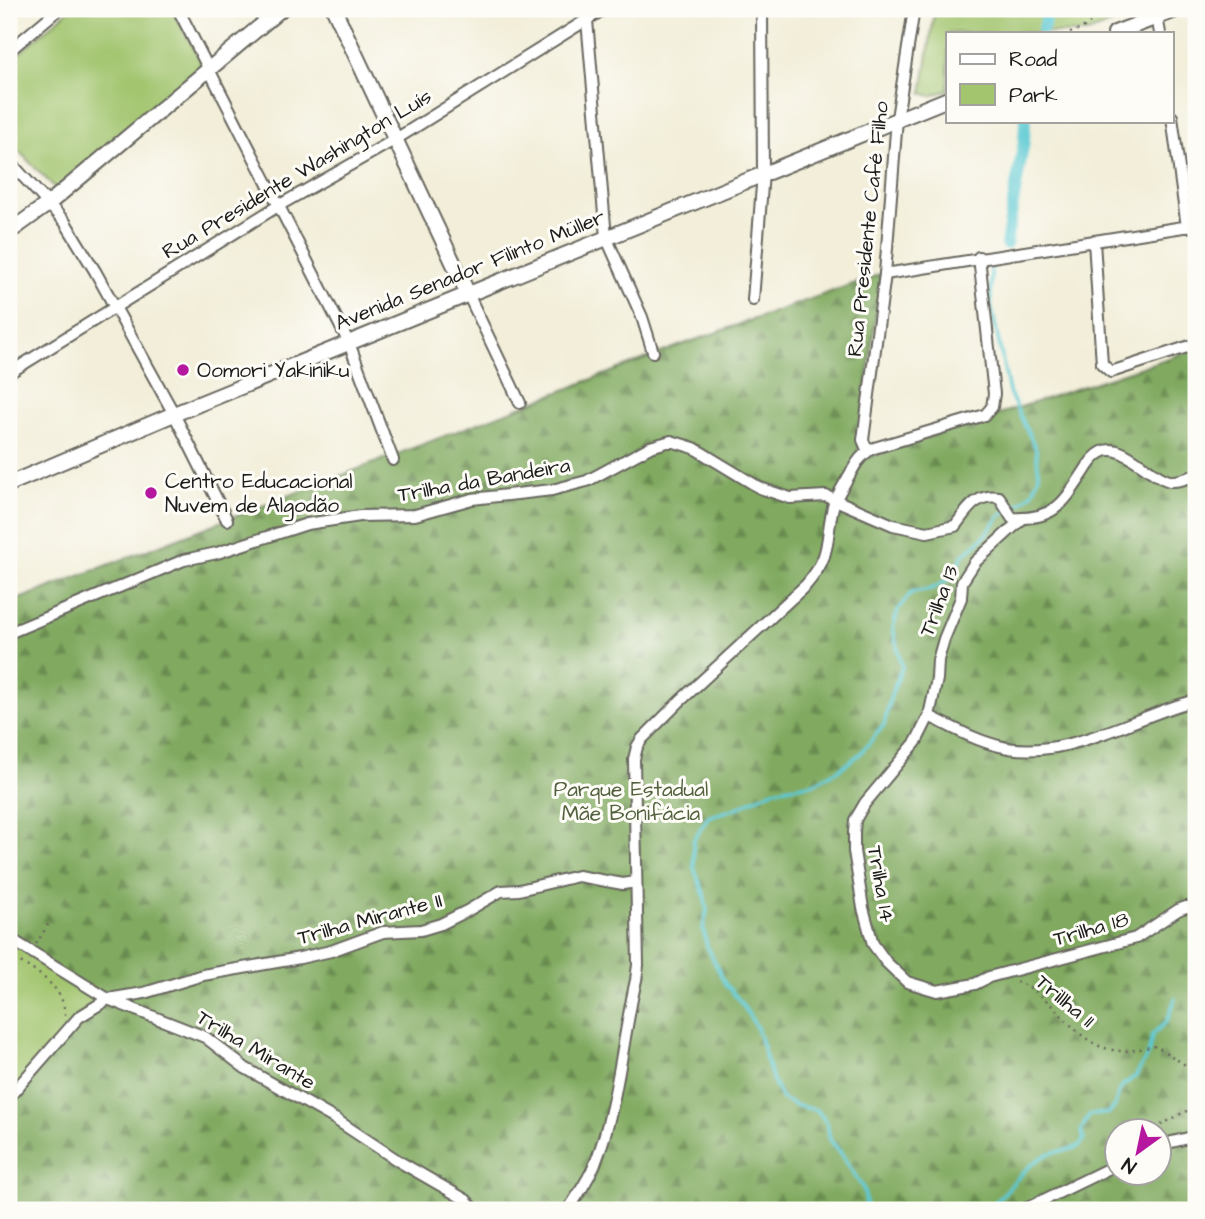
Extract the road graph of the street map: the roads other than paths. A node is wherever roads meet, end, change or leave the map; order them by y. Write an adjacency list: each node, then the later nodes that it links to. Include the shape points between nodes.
1 (59, 9): 13 (street)
2 (178, 9): 14 (street)
3 (281, 9): 14 (street)
4 (334, 9): 18 (street)
5 (604, 9): 9 (street, Rua Presidente Washington Luís)
6 (762, 9): 20 (street)
7 (914, 9): 16 (street, Rua Presidente Café Filho)
8 (1178, 9): 10 (street)
9 (586, 14): 18 (street, Rua Presidente Washington Luís); 25 (street)
10 (1157, 17): 11 (street); 12 (street)
11 (1118, 32)
12 (1160, 32)
13 (9, 51)
14 (209, 68): 21 (street); 22 (street)
15 (946, 100): 16 (street, Avenida Senador Filinto Müller)
16 (897, 118): 20 (street, Avenida Senador Filinto Müller); 28 (street, Rua Presidente Café Filho)
17 (1173, 122): 23 (street)
18 (396, 139): 22 (street, Rua Presidente Washington Luís); 29 (street)
19 (9, 161): 21 (street)
20 (763, 173): 25 (street, Avenida Senador Filinto Müller); 30 (street)
21 (48, 204): 24 (street); 31 (street, via 65,222)
22 (278, 206): 31 (street, Rua Presidente Washington Luís); 32 (street)
23 (1192, 226): 26 (street)
24 (9, 232)
25 (606, 237): 29 (street, Avenida Senador Filinto Müller); 34 (street)
26 (1094, 241): 27 (street); 33 (street, via 1101,364 1105,369 1111,372)
27 (979, 257): 28 (street); 38 (street, via 992,407 985,415)
28 (885, 274): 38 (street, Rua Presidente Café Filho, via 863,440)
29 (468, 294): 32 (street, Avenida Senador Filinto Müller); 36 (street)
30 (753, 300)
31 (114, 308): 35 (street, Rua Presidente Washington Luís); 37 (street)
32 (349, 343): 37 (street, Avenida Senador Filinto Müller); 39 (street)
33 (1196, 344)
34 (653, 352)
35 (9, 373)
36 (520, 403)
37 (174, 414): 41 (street, Avenida Senador Filinto Müller); 44 (street)
38 (871, 449): 42 (street, via 856,461)
39 (393, 460)
40 (1196, 475): 43 (street, via 1169,481 1122,453 1108,450 1090,462 1064,503 1051,513)
41 (9, 484)
42 (835, 499): 43 (street, via 893,525 926,532 955,526 973,501 990,495 999,497); 45 (street, Trilha da Bandeira, via 790,498 760,488 694,448 671,441 650,447 587,481 552,490 472,499 415,515 360,516 307,524 184,560); 48 (street, via 819,570 637,747)
43 (1017, 518): 47 (street, Trilha 13, via 962,582 961,598 938,660)
44 (227, 520)
45 (9, 633)
46 (1196, 700): 47 (street, via 1047,750 1000,747)
47 (929, 716): 51 (street, Trilha 14, via 916,742 855,820 854,851 863,908 873,944 907,982 937,991)
48 (636, 882): 52 (street, Trilha Mirante II, via 578,876 501,891 421,930 383,932 311,956 203,975); 58 (street, via 638,965 616,1088 594,1166)
49 (1196, 908): 51 (street, Trilha 18, via 1178,910 1136,938)
50 (9, 938): 52 (street, Trilha Mirante)
51 (989, 977)
52 (108, 999): 53 (street, via 79,1017); 57 (street, Trilha Mirante, via 205,1037 245,1068 335,1119)
53 (9, 1097)
54 (1196, 1136): 55 (street)
55 (1174, 1142)
56 (1104, 1171): 59 (street)
57 (475, 1210)
58 (568, 1210)
59 (1023, 1210)

